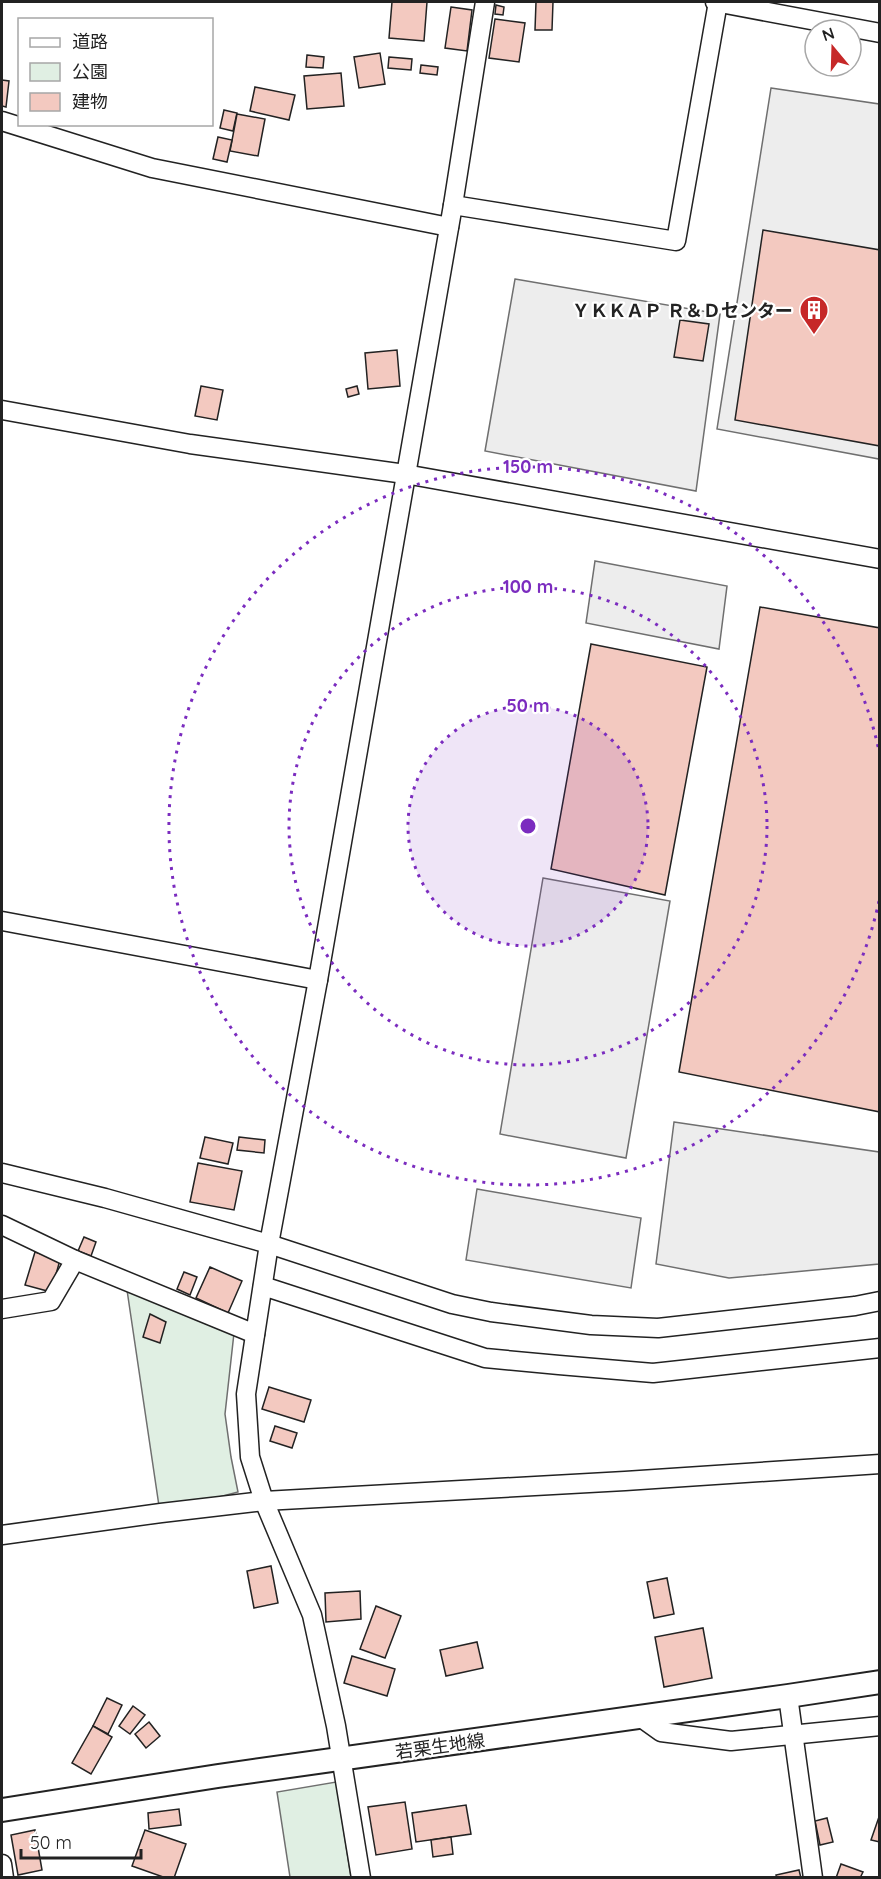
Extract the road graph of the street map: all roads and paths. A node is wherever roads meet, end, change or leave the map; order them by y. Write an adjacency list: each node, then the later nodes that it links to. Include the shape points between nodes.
1 (485, 2): 5 (street)
2 (717, 2): 3 (street); 5 (street, via 676,241)
3 (879, 33)
4 (2, 121): 6 (street, via 152,168)
5 (453, 205): 6 (street)
6 (449, 227): 8 (street)
7 (2, 410): 8 (street, via 190,444)
8 (405, 474): 9 (street); 11 (street)
9 (879, 559)
10 (2, 921): 11 (street)
11 (318, 980): 14 (street)
12 (2, 1173): 14 (street)
13 (2, 1225): 15 (street)
14 (269, 1244): 16 (street); 17 (street, via 452,1304 591,1324 658,1328)
15 (75, 1260): 18 (street, via 51,1301); 19 (street)
16 (263, 1286): 19 (street); 20 (street, via 485,1358 653,1373)
17 (879, 1301)
18 (2, 1309)
19 (255, 1334): 22 (street, via 246,1394 250,1457)
20 (879, 1348)
21 (879, 1464): 22 (street)
22 (264, 1501): 23 (street); 29 (street, via 312,1615)
23 (2, 1535)
24 (879, 1682): 25 (main road, 若栗生地線)
25 (788, 1696): 26 (main road, 若栗生地線); 28 (street)
26 (640, 1717): 28 (street, via 660,1732 731,1741); 29 (main road, 若栗生地線)
27 (879, 1726): 28 (street)
28 (794, 1736): 34 (street)
29 (341, 1760): 30 (main road, 若栗生地線); 33 (street)
30 (2, 1810)
31 (2, 1864): 32 (street)
32 (4, 1878)
33 (361, 1878)
34 (813, 1878)

